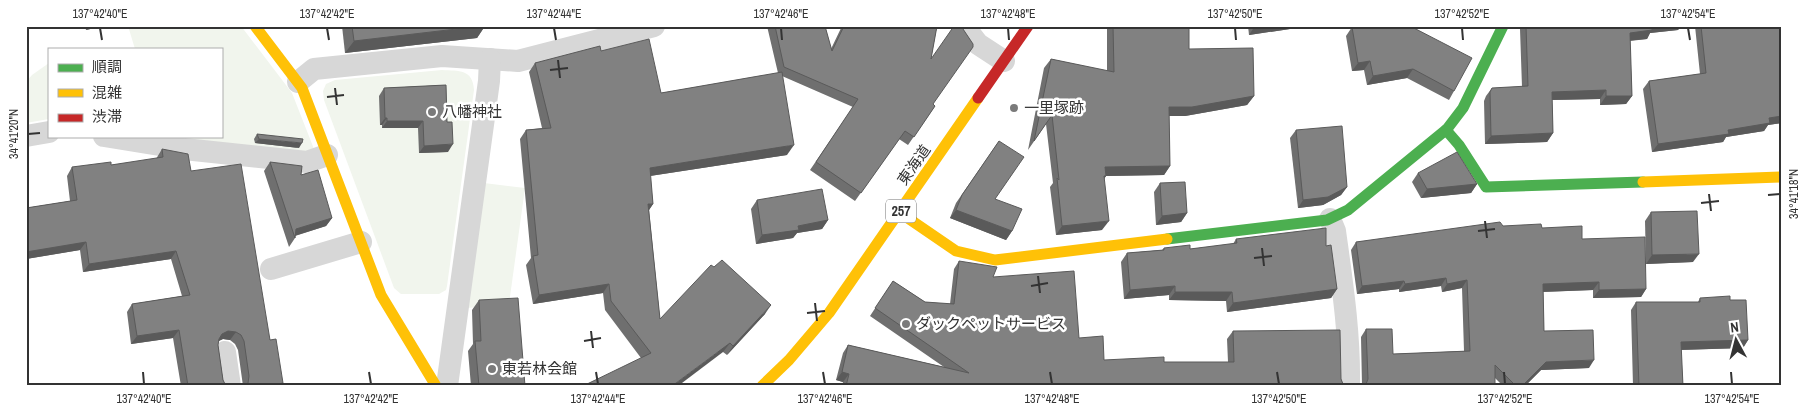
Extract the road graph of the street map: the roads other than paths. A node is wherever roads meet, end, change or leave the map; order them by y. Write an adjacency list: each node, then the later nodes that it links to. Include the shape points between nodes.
1 (255, 26): 8 (main road)
2 (654, 26): 6 (street, via 518,60)
3 (964, 26): 7 (street, via 978,44)
4 (1028, 26): 7 (main road, 東海道 / 257)
5 (1503, 26): 9 (main road, via 1463,108)
6 (490, 59): 8 (street, via 442,56 314,69); 22 (street)
7 (1004, 61): 15 (main road, 東海道 / 257)
8 (298, 82): 13 (main road)
9 (1446, 130): 14 (main road, via 1486,187); 16 (main road, via 1348,210)
10 (48, 132): 11 (street)
11 (26, 136)
12 (115, 138): 13 (street, via 184,150 307,162)
13 (327, 155): 17 (main road)
14 (1782, 176)
15 (899, 212): 16 (main road, via 956,251 995,260); 23 (main road, 東海道 / 257, via 829,313)
16 (1330, 219): 24 (street, via 1335,231 1347,324)
17 (361, 242): 18 (street); 21 (main road, via 381,295)
18 (271, 269)
19 (226, 352): 20 (street)
20 (230, 386)
21 (436, 386)
22 (447, 386)
23 (762, 386)
24 (1349, 386)

